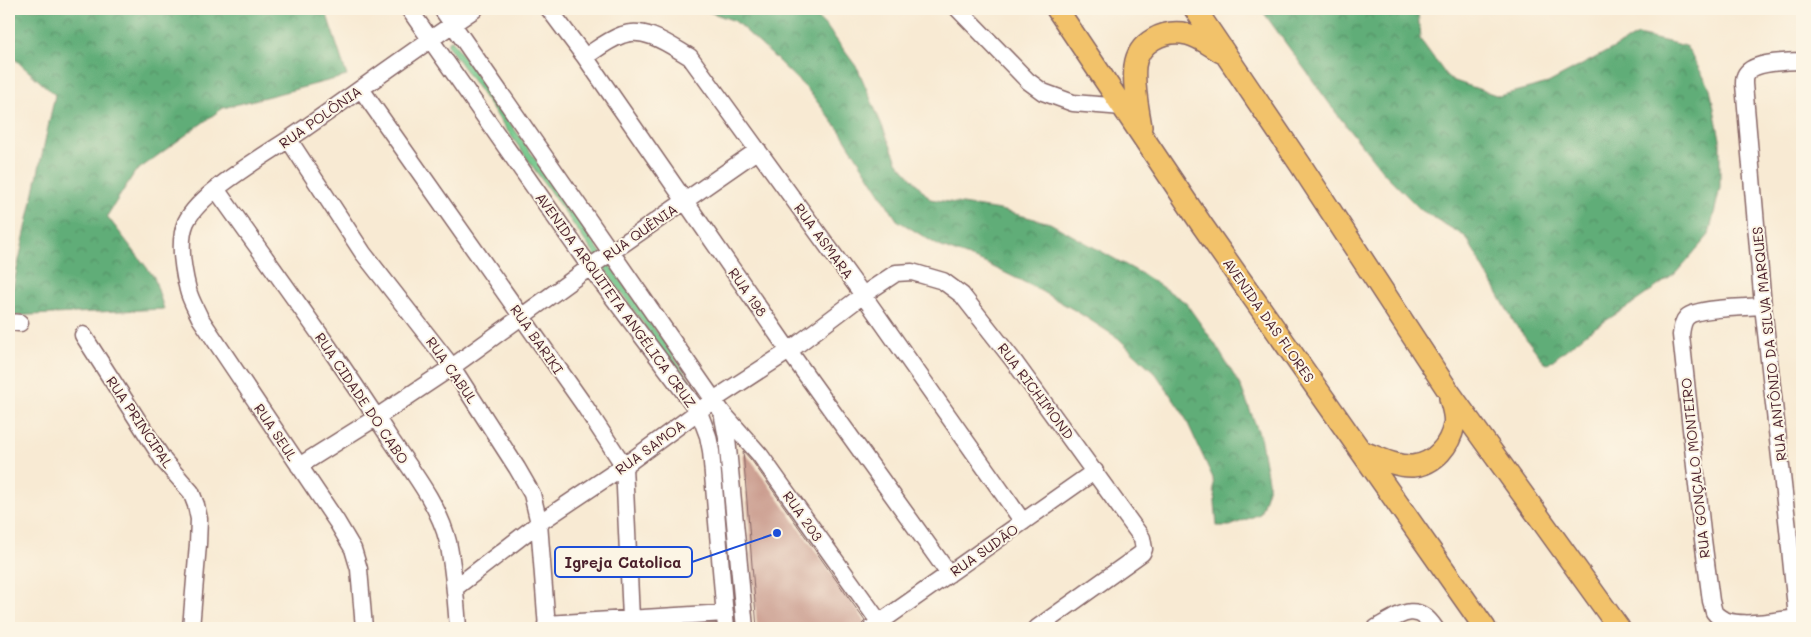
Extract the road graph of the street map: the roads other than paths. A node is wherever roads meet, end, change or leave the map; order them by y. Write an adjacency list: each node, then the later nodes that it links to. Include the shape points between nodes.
1 (409, 9): 9 (street, AVENIDA ARQUITETA ANGÉLICA CRUZ)
2 (442, 9): 8 (street, AVENIDA ARQUITETA ANGÉLICA CRUZ)
3 (475, 9): 8 (street, RUA POLÔNIA)
4 (549, 9): 11 (street, RUA 198)
5 (958, 9): 14 (street, via 1028,81 1044,92 1073,102)
6 (1057, 9): 14 (main road, AVENIDA DAS FLORES)
7 (1195, 9): 10 (main road)
8 (452, 24): 9 (street, RUA POLÔNIA); 21 (street, AVENIDA ARQUITETA ANGÉLICA CRUZ)
9 (429, 39): 13 (street, RUA POLÔNIA); 22 (street, AVENIDA ARQUITETA ANGÉLICA CRUZ)
10 (1226, 54): 15 (main road, via 1188,34 1174,33 1154,38 1143,46 1135,64); 30 (main road)
11 (585, 57): 17 (street, RUA ASMARA, via 624,34 644,34 667,43 690,57); 19 (street, RUA 198)
12 (1802, 61): 25 (street, RUA ANTÔNIO DA SILVA MARQUES, via 1758,65 1745,75)
13 (361, 89): 16 (street, RUA POLÔNIA); 26 (street, RUA BARIKI)
14 (1123, 107): 15 (main road, AVENIDA DAS FLORES)
15 (1142, 136): 34 (main road, AVENIDA DAS FLORES)
16 (288, 140): 18 (street, RUA POLÔNIA); 29 (street, RUA CABUL, via 363,253)
17 (758, 150): 19 (street, RUA QUÊNIA); 24 (street, RUA ASMARA)
18 (216, 189): 20 (street, RUA POLÔNIA, via 194,209); 33 (street, RUA CIDADE DO CABO)
19 (684, 201): 21 (street, RUA QUÊNIA); 28 (street, RUA 198)
20 (182, 239): 35 (street, RUA SEUL, via 188,291 200,318)
21 (612, 252): 22 (street, RUA QUÊNIA); 31 (street, AVENIDA ARQUITETA ANGÉLICA CRUZ)
22 (590, 267): 26 (street, RUA QUÊNIA); 32 (street, AVENIDA ARQUITETA ANGÉLICA CRUZ)
23 (896, 273): 24 (street, RUA SAMOA); 37 (street, RUA RICHIMOND, via 926,275 943,281 962,295)
24 (863, 295): 28 (street, RUA SAMOA); 38 (street, RUA ASMARA)
25 (1763, 306): 44 (street, RUA ANTÔNIO DA SILVA MARQUES); 44 (street, RUA GONÇALO MONTEIRO, via 1698,311 1683,322 1681,335 1702,532 1711,601 1714,612 1722,620 1744,624)
26 (521, 316): 29 (street, RUA QUÊNIA); 36 (street, RUA BARIKI)
27 (84, 335): 47 (street, RUA PRINCIPAL, via 164,461 191,492 196,505 199,520)
28 (790, 351): 31 (street, RUA SAMOA); 40 (street, RUA 198)
29 (452, 367): 33 (street, RUA QUÊNIA); 39 (street, RUA CABUL, via 518,468 532,494)
30 (1449, 392): 34 (main road, via 1455,423 1447,444 1435,458 1413,466); 55 (main road)
31 (718, 405): 32 (street, RUA SAMOA); 46 (street, RUA 203, via 760,455); 50 (street, AVENIDA ARQUITETA ANGÉLICA CRUZ, via 727,438)
32 (699, 412): 36 (street, RUA SAMOA); 43 (street, AVENIDA ARQUITETA ANGÉLICA CRUZ, via 711,451)
33 (377, 417): 35 (street, RUA QUÊNIA); 41 (street, RUA CIDADE DO CABO, via 438,516 448,541)
34 (1361, 451): 54 (main road, AVENIDA DAS FLORES)
35 (299, 466): 48 (street, RUA SEUL, via 353,549 359,569)
36 (624, 466): 39 (street, RUA SAMOA); 42 (street)
37 (1095, 471): 38 (street, RUA SUDÃO); 51 (street, RUA RICHIMOND, via 1142,538 1144,549)
38 (1023, 522): 40 (street, RUA SUDÃO)
39 (539, 523): 41 (street, RUA SAMOA); 45 (street, RUA CABUL)
40 (950, 574): 46 (street, RUA SUDÃO)
41 (455, 588): 49 (street, RUA CIDADE DO CABO)
42 (631, 618): 43 (street); 45 (street)
43 (726, 621)
44 (1798, 623)
45 (547, 626)
46 (876, 626)
47 (191, 628)
48 (364, 628)
49 (458, 628)
50 (745, 628)
51 (1037, 628)
52 (1376, 628): 53 (street, via 1399,614 1411,612 1421,614)
53 (1435, 628)
54 (1484, 628)
55 (1619, 628)

